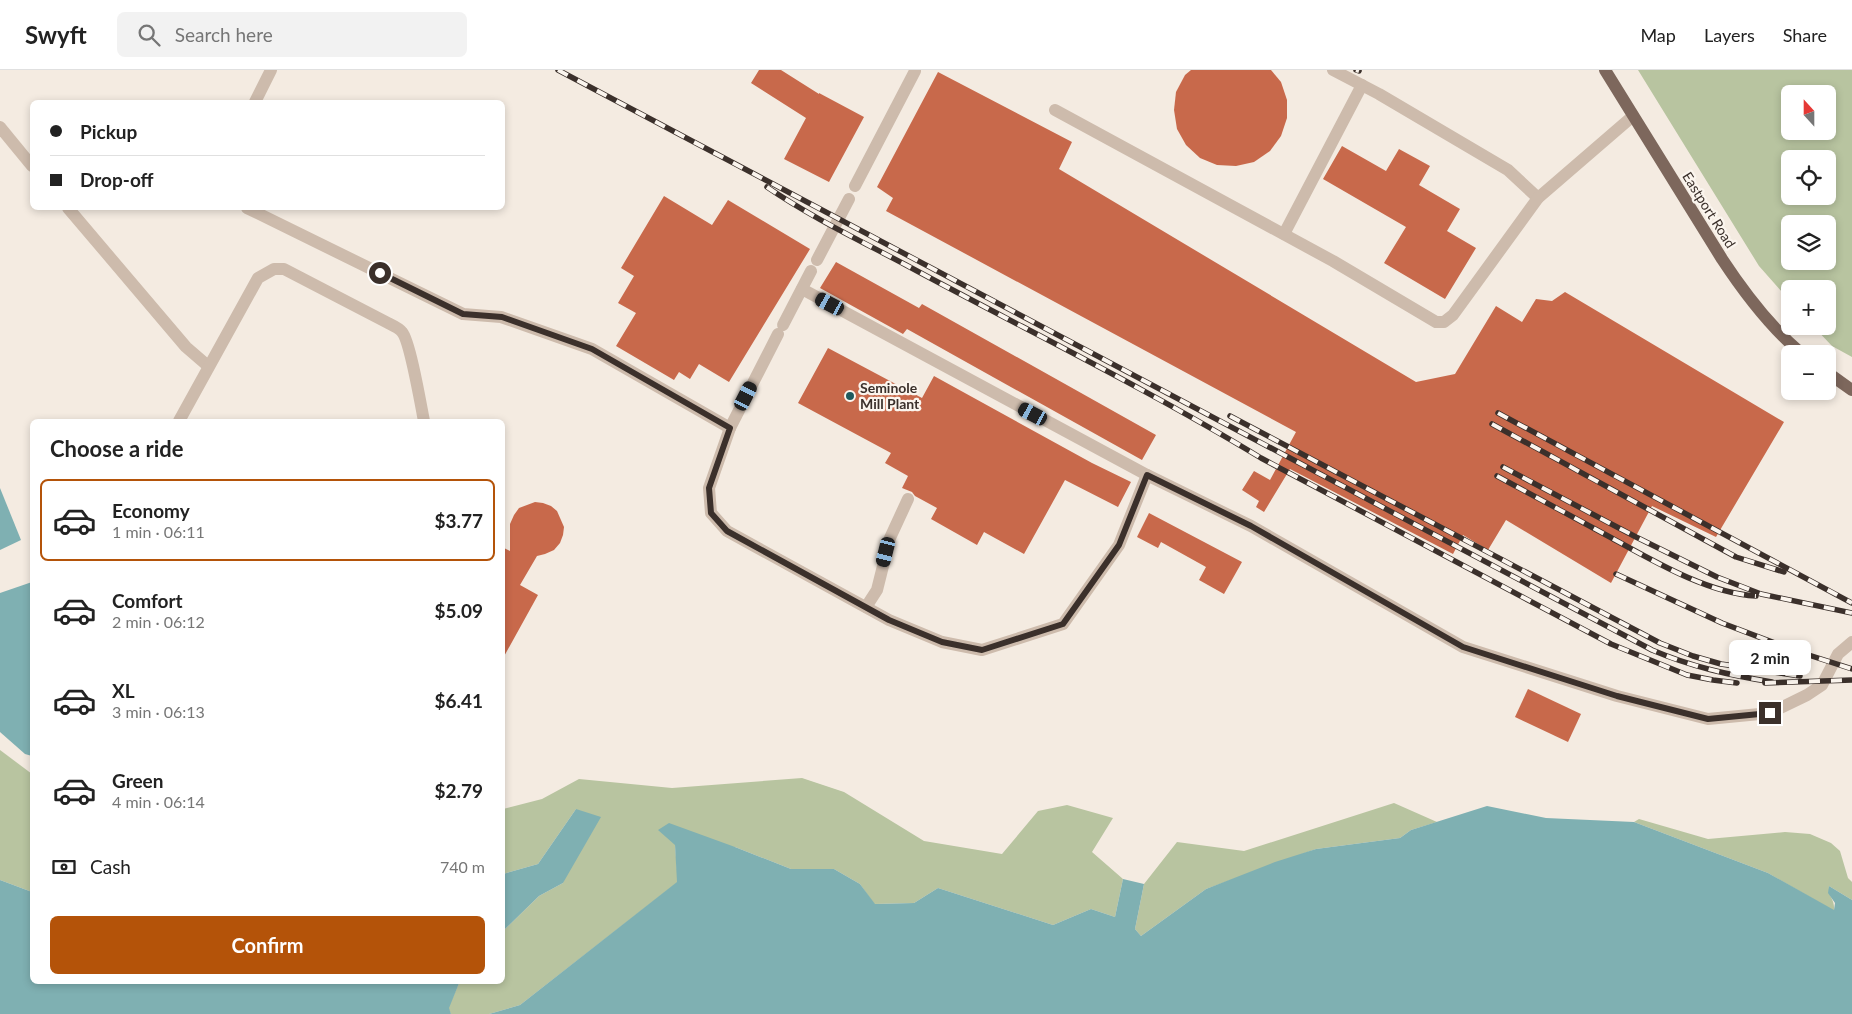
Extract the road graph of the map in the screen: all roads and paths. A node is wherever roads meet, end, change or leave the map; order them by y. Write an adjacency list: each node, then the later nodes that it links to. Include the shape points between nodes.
1 (271, 70): 6 (lane)
2 (915, 70): 11 (lane)
3 (1333, 70): 5 (lane)
4 (1605, 70): 8 (main road, Eastport Road)
5 (1362, 85): 12 (lane, via 1508,170); 16 (lane)
6 (256, 100)
7 (1055, 110): 16 (lane)
8 (1633, 116): 12 (lane); 18 (main road, Eastport Road, via 1742,289)
9 (0, 128): 10 (lane)
10 (30, 164)
11 (855, 186)
12 (1538, 198): 16 (lane, via 1453,315 1444,322 1436,322)
13 (849, 199): 17 (lane)
14 (70, 210): 19 (lane, via 186,347)
15 (252, 210): 24 (lane, via 463,314 502,317 592,349)
16 (1284, 234)
17 (802, 289): 24 (lane); 25 (lane)
18 (1792, 345)
19 (208, 366): 22 (lane); 23 (lane, via 258,278 274,269 284,269 402,332)
20 (1836, 379): 21 (main road)
21 (1852, 390)
22 (180, 419)
23 (424, 419)
24 (730, 428): 27 (lane, via 709,488 711,513 727,531)
25 (1147, 475): 27 (lane, via 1119,545 1063,624 982,650 942,642); 28 (lane, via 1251,526 1463,647 1617,696 1708,719 1770,713 1807,694 1822,685 1838,654)
26 (908, 499): 27 (lane, via 890,538 877,590)
27 (866, 608)
28 (1852, 642)

